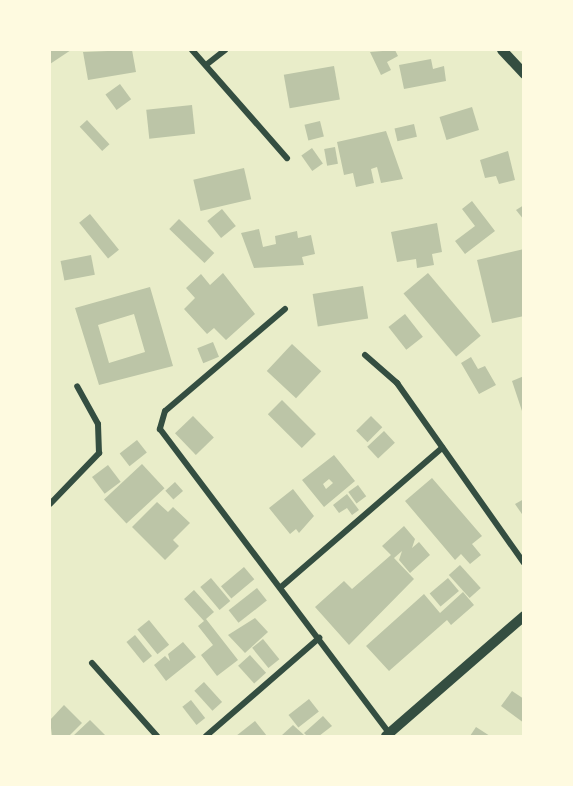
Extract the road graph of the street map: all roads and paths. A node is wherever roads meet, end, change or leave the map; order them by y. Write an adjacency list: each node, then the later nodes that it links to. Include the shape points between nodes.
1 (192, 50): 4 (street)
2 (225, 50): 4 (street)
3 (502, 50): 5 (street)
4 (206, 65): 6 (street)
5 (524, 74)
6 (287, 158)
7 (285, 309): 13 (street, via 195,382 160,422 164,439)
8 (365, 355): 10 (street, via 397,383)
9 (77, 386): 11 (street, via 98,424 99,453)
10 (442, 448): 12 (street); 13 (street)
11 (50, 504)
12 (524, 563)
13 (281, 587): 15 (street)
14 (524, 616): 17 (street)
15 (319, 638): 17 (street); 19 (street)
16 (92, 663): 18 (street)
17 (387, 735)
18 (157, 736)
19 (206, 736)

